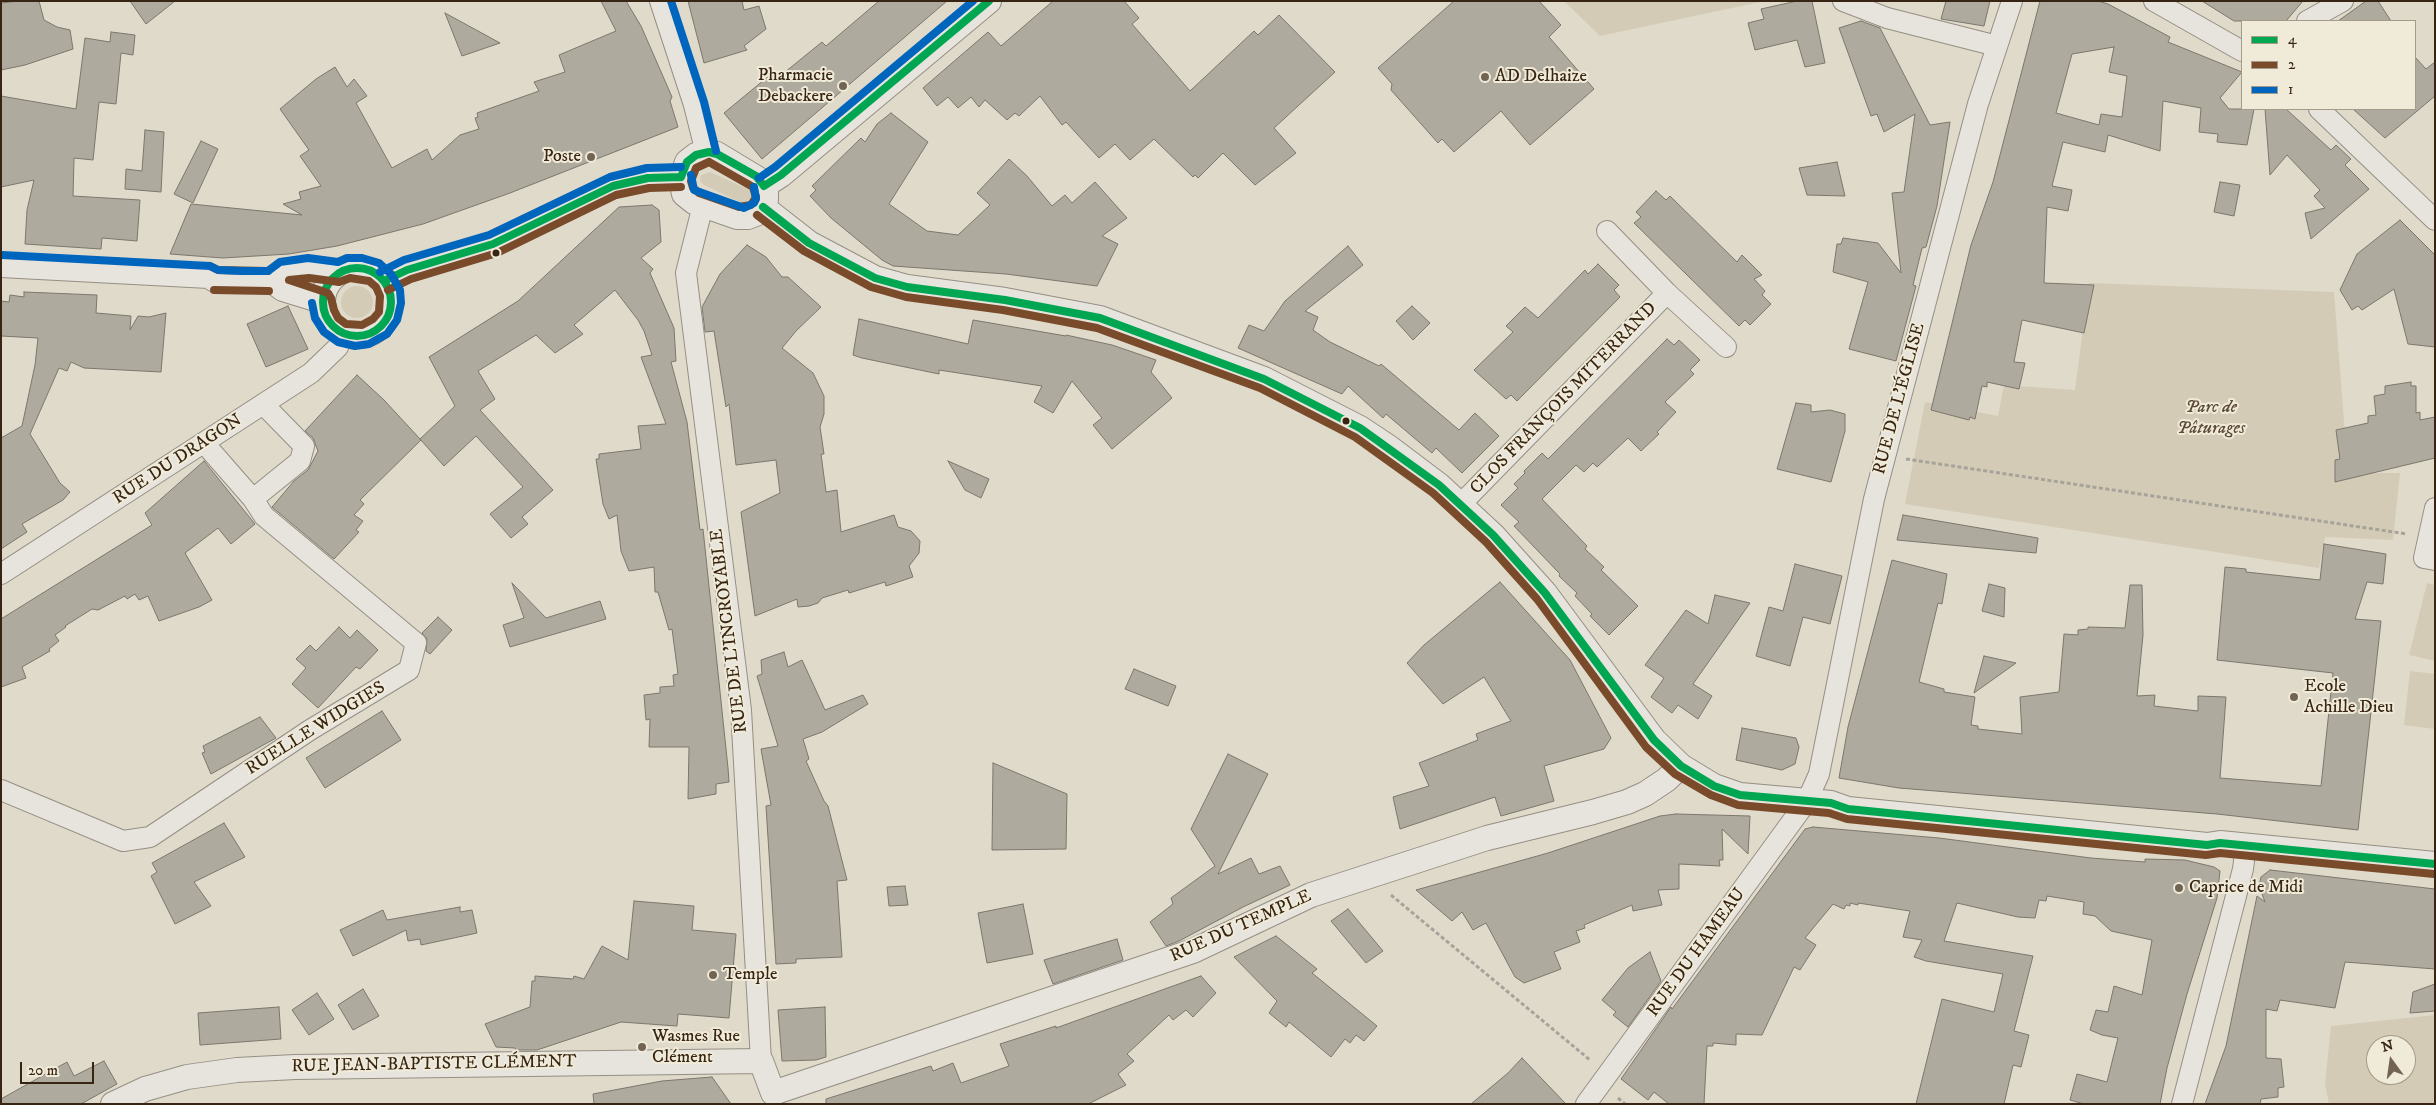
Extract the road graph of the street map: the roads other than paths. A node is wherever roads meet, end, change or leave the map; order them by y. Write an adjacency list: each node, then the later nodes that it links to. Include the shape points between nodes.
1 (660, 1): 11 (street, via 694,104)
2 (989, 1): 13 (street, via 782,175)
3 (1843, 1): 8 (street, via 1887,18)
4 (2012, 1): 8 (street, RUE DE L'ÉGLISE)
5 (2154, 1): 9 (street)
6 (2343, 1): 7 (street)
7 (2310, 20)
8 (1997, 46): 34 (street, RUE DE L'ÉGLISE, via 1978,104 1874,499 1819,774)
9 (2241, 50)
10 (2320, 110): 15 (street)
11 (706, 152): 12 (street, via 687,162); 13 (street, via 717,154 756,176)
12 (682, 177): 14 (street, via 684,194); 20 (street, via 648,178 613,186 492,244 408,270)
13 (764, 196): 14 (street, via 753,216 743,218); 28 (street, via 809,242 875,278 907,287 1005,300 1100,318 1264,379 1329,410 1374,437)
14 (703, 205): 37 (street, RUE DE L'INCROYABLE, via 686,273 741,710)
15 (2435, 220)
16 (1607, 231): 21 (street, CLOS FRANÇOIS MITERRAND)
17 (1, 265): 19 (street)
18 (339, 272): 19 (street, via 309,268 283,271); 20 (street, via 362,268 374,272); 22 (street, via 327,284)
19 (272, 281): 22 (street, via 282,289)
20 (384, 281): 23 (street, via 391,303 384,322 365,335)
21 (1667, 293): 24 (street, CLOS FRANÇOIS MITERRAND); 28 (street, CLOS FRANÇOIS MITERRAND)
22 (322, 300): 23 (street, via 327,320)
23 (344, 334): 25 (street, RUE DU DRAGON, via 338,347 318,367)
24 (1726, 347)
25 (263, 404): 26 (street, RUE DU DRAGON); 27 (street, via 304,446 300,461)
26 (204, 443): 27 (street, RUELLE WIDGIES); 31 (street, RUE DU DRAGON)
27 (253, 499): 33 (street, RUELLE WIDGIES, via 264,516 416,643 409,670 310,730 150,837 123,841)
28 (1462, 504): 32 (street, via 1536,582 1644,727)
29 (2435, 508): 30 (street, via 2424,558)
30 (2435, 560)
31 (1, 574)
32 (1681, 766): 34 (street, via 1707,783 1732,792); 39 (street, RUE DU TEMPLE, via 1666,780 1627,802 1487,838 1311,896 1194,951)
33 (1, 790)
34 (1807, 801): 35 (street, via 1831,803 1848,809 2157,841); 38 (street, RUE DU HAMEAU)
35 (2246, 846): 36 (street); 42 (street, via 2243,870)
36 (2435, 864)
37 (761, 1060): 39 (street, RUE DU TEMPLE); 40 (street, RUE JEAN-BAPTISTE CLÉMENT, via 295,1066 187,1077 145,1089)
38 (1605, 1095): 41 (street, RUE DU HAMEAU)
39 (775, 1098)
40 (113, 1104)
41 (1586, 1104)
42 (2182, 1104)

